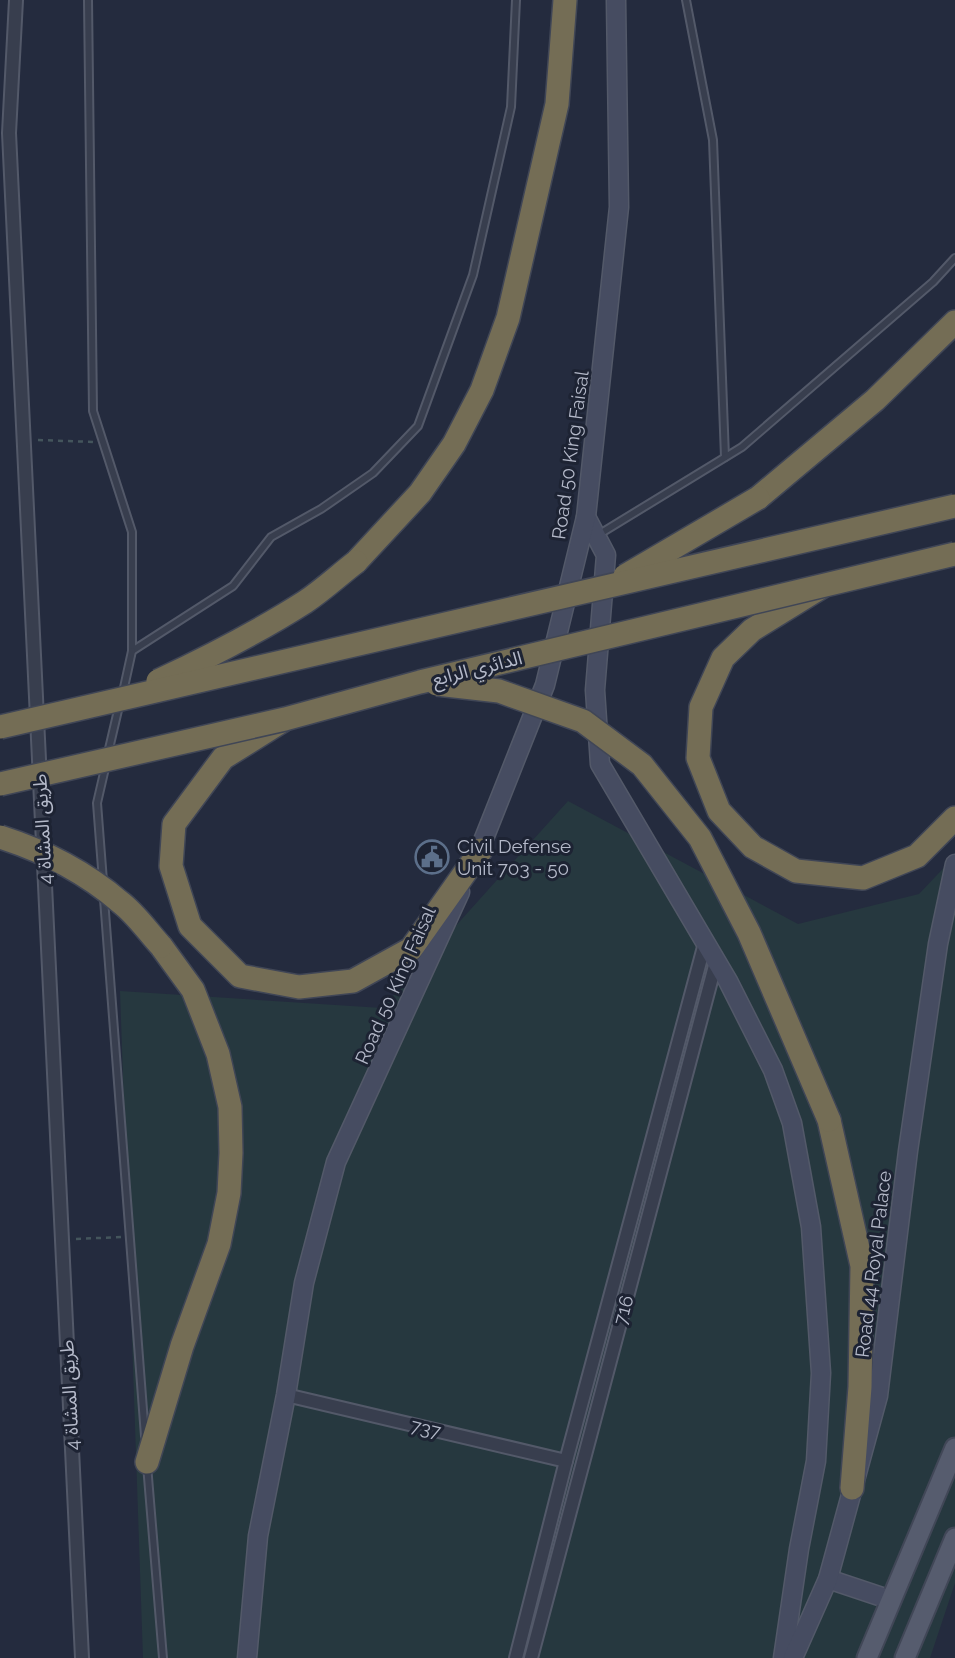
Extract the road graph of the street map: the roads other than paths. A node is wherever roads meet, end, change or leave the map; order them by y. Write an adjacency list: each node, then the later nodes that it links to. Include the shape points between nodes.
1 (16, 0): 36 (street, طريق المشاة 4, via 9,133)
2 (88, 0): 16 (lane, via 93,411 132,532)
3 (516, 0): 16 (lane, via 511,107 473,275 418,426 373,473 271,537 233,586)
4 (565, 0): 18 (highway, bridge, via 557,104 508,318 482,390 454,444 420,493 356,562 307,600 217,654)
5 (615, 0): 11 (main road, Road 50 King Faisal, via 619,207)
6 (686, 0): 9 (lane, via 713,140)
7 (955, 258): 9 (lane, via 933,282)
8 (955, 321): 15 (highway, bridge, via 876,400 758,498)
9 (725, 457): 12 (lane)
10 (955, 506): 15 (highway, bridge)
11 (586, 517): 12 (main road); 24 (main road, Road 50 King Faisal, via 545,685)
12 (597, 536): 26 (main road, via 606,555 595,690 600,764)
13 (955, 554): 14 (highway, الدائري الرابع, bridge)
14 (828, 583): 17 (highway, الدائري الرابع, bridge); 22 (highway, bridge, via 752,630 723,659 701,707 698,758 719,811 753,848 796,871 863,878 917,856)
15 (603, 589): 18 (highway, bridge)
16 (132, 652): 31 (lane, via 97,803)
17 (420, 682): 19 (highway, الدائري الرابع, bridge); 32 (highway, bridge, via 499,691 583,721 642,765 700,838 748,933 829,1120 862,1266)
18 (114, 701): 20 (highway, bridge)
19 (285, 719): 21 (highway, الدائري الرابع, bridge); 24 (highway, via 223,758 174,824 171,866 190,926 240,975 299,987 353,981 411,948)
20 (0, 727)
21 (0, 784)
22 (955, 818)
23 (0, 837): 31 (highway, bridge, via 32,847 76,870 122,902 193,990 218,1054 230,1107 229,1193 219,1244)
24 (481, 849): 28 (main road, Road 50 King Faisal, via 336,1162 304,1283)
25 (955, 864): 32 (main road, Road 44 Royal Palace, via 930,999 878,1396)
26 (705, 943): 27 (main road); 30 (street)
27 (716, 962): 40 (street, 716); 41 (main road, via 773,1070 792,1123 811,1227 821,1373 816,1461)
28 (286, 1395): 30 (street, 737); 38 (main road, Road 50 King Faisal, via 258,1536)
29 (955, 1448): 35 (main road)
30 (566, 1461): 39 (street)
31 (147, 1462): 37 (lane)
32 (852, 1488): 34 (main road, Road 44 Royal Palace)
33 (954, 1541): 44 (main road)
34 (828, 1579): 35 (main road); 42 (main road, Road 44 Royal Palace)
35 (891, 1600): 43 (main road)
36 (82, 1658)
37 (163, 1658)
38 (247, 1658)
39 (516, 1658)
40 (531, 1658)
41 (783, 1658)
42 (793, 1658)
43 (867, 1658)
44 (905, 1658)

